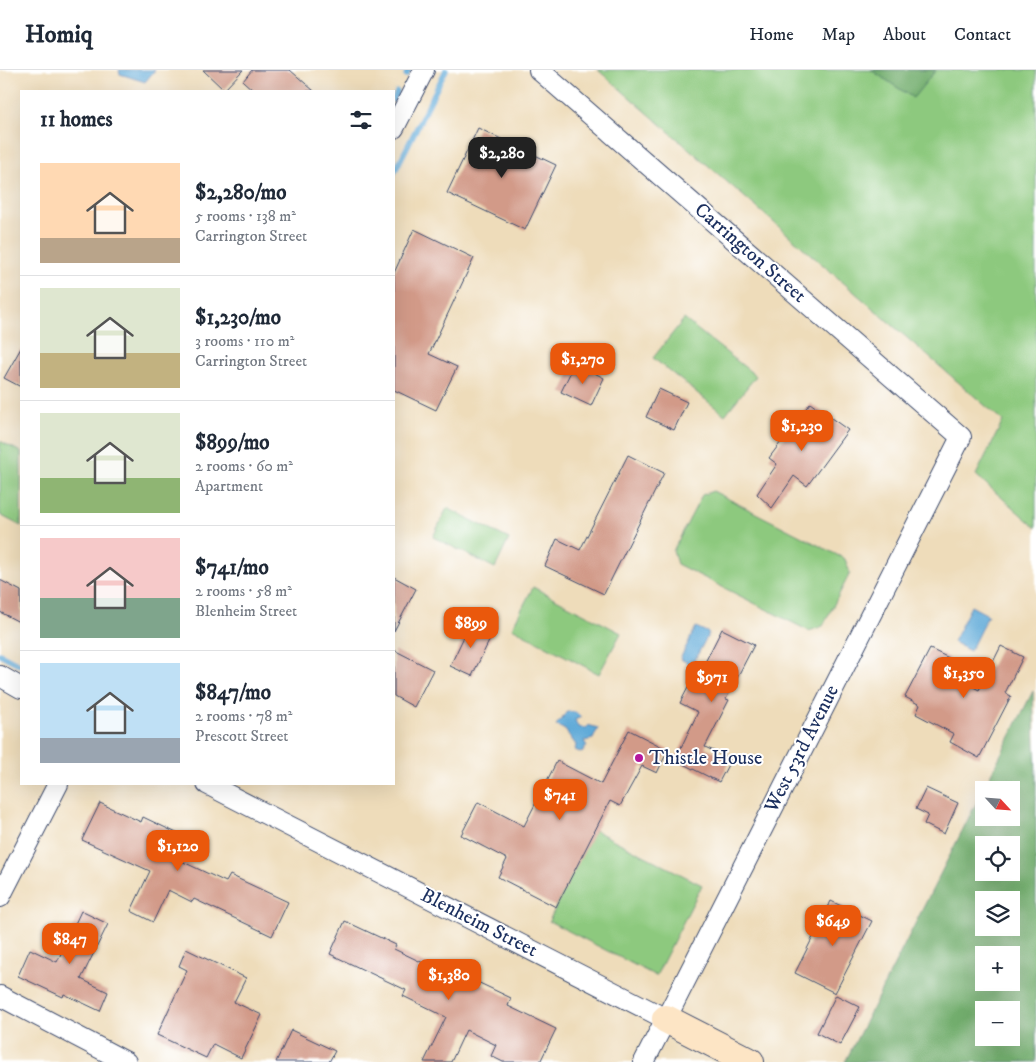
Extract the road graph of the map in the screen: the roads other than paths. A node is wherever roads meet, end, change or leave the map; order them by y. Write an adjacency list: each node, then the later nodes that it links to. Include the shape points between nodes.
1 (424, 70): 3 (street)
2 (539, 70): 4 (street, Carrington Street)
3 (395, 126)
4 (961, 437): 11 (street, West 53rd Avenue)
5 (0, 676): 6 (street)
6 (20, 687)
7 (57, 785): 9 (street)
8 (209, 785): 11 (street, Blenheim Street)
9 (0, 897)
10 (0, 996): 12 (street)
11 (666, 1019): 13 (street, West 53rd Avenue); 14 (street, Blenheim Street)
12 (126, 1062)
13 (644, 1062)
14 (750, 1062)

